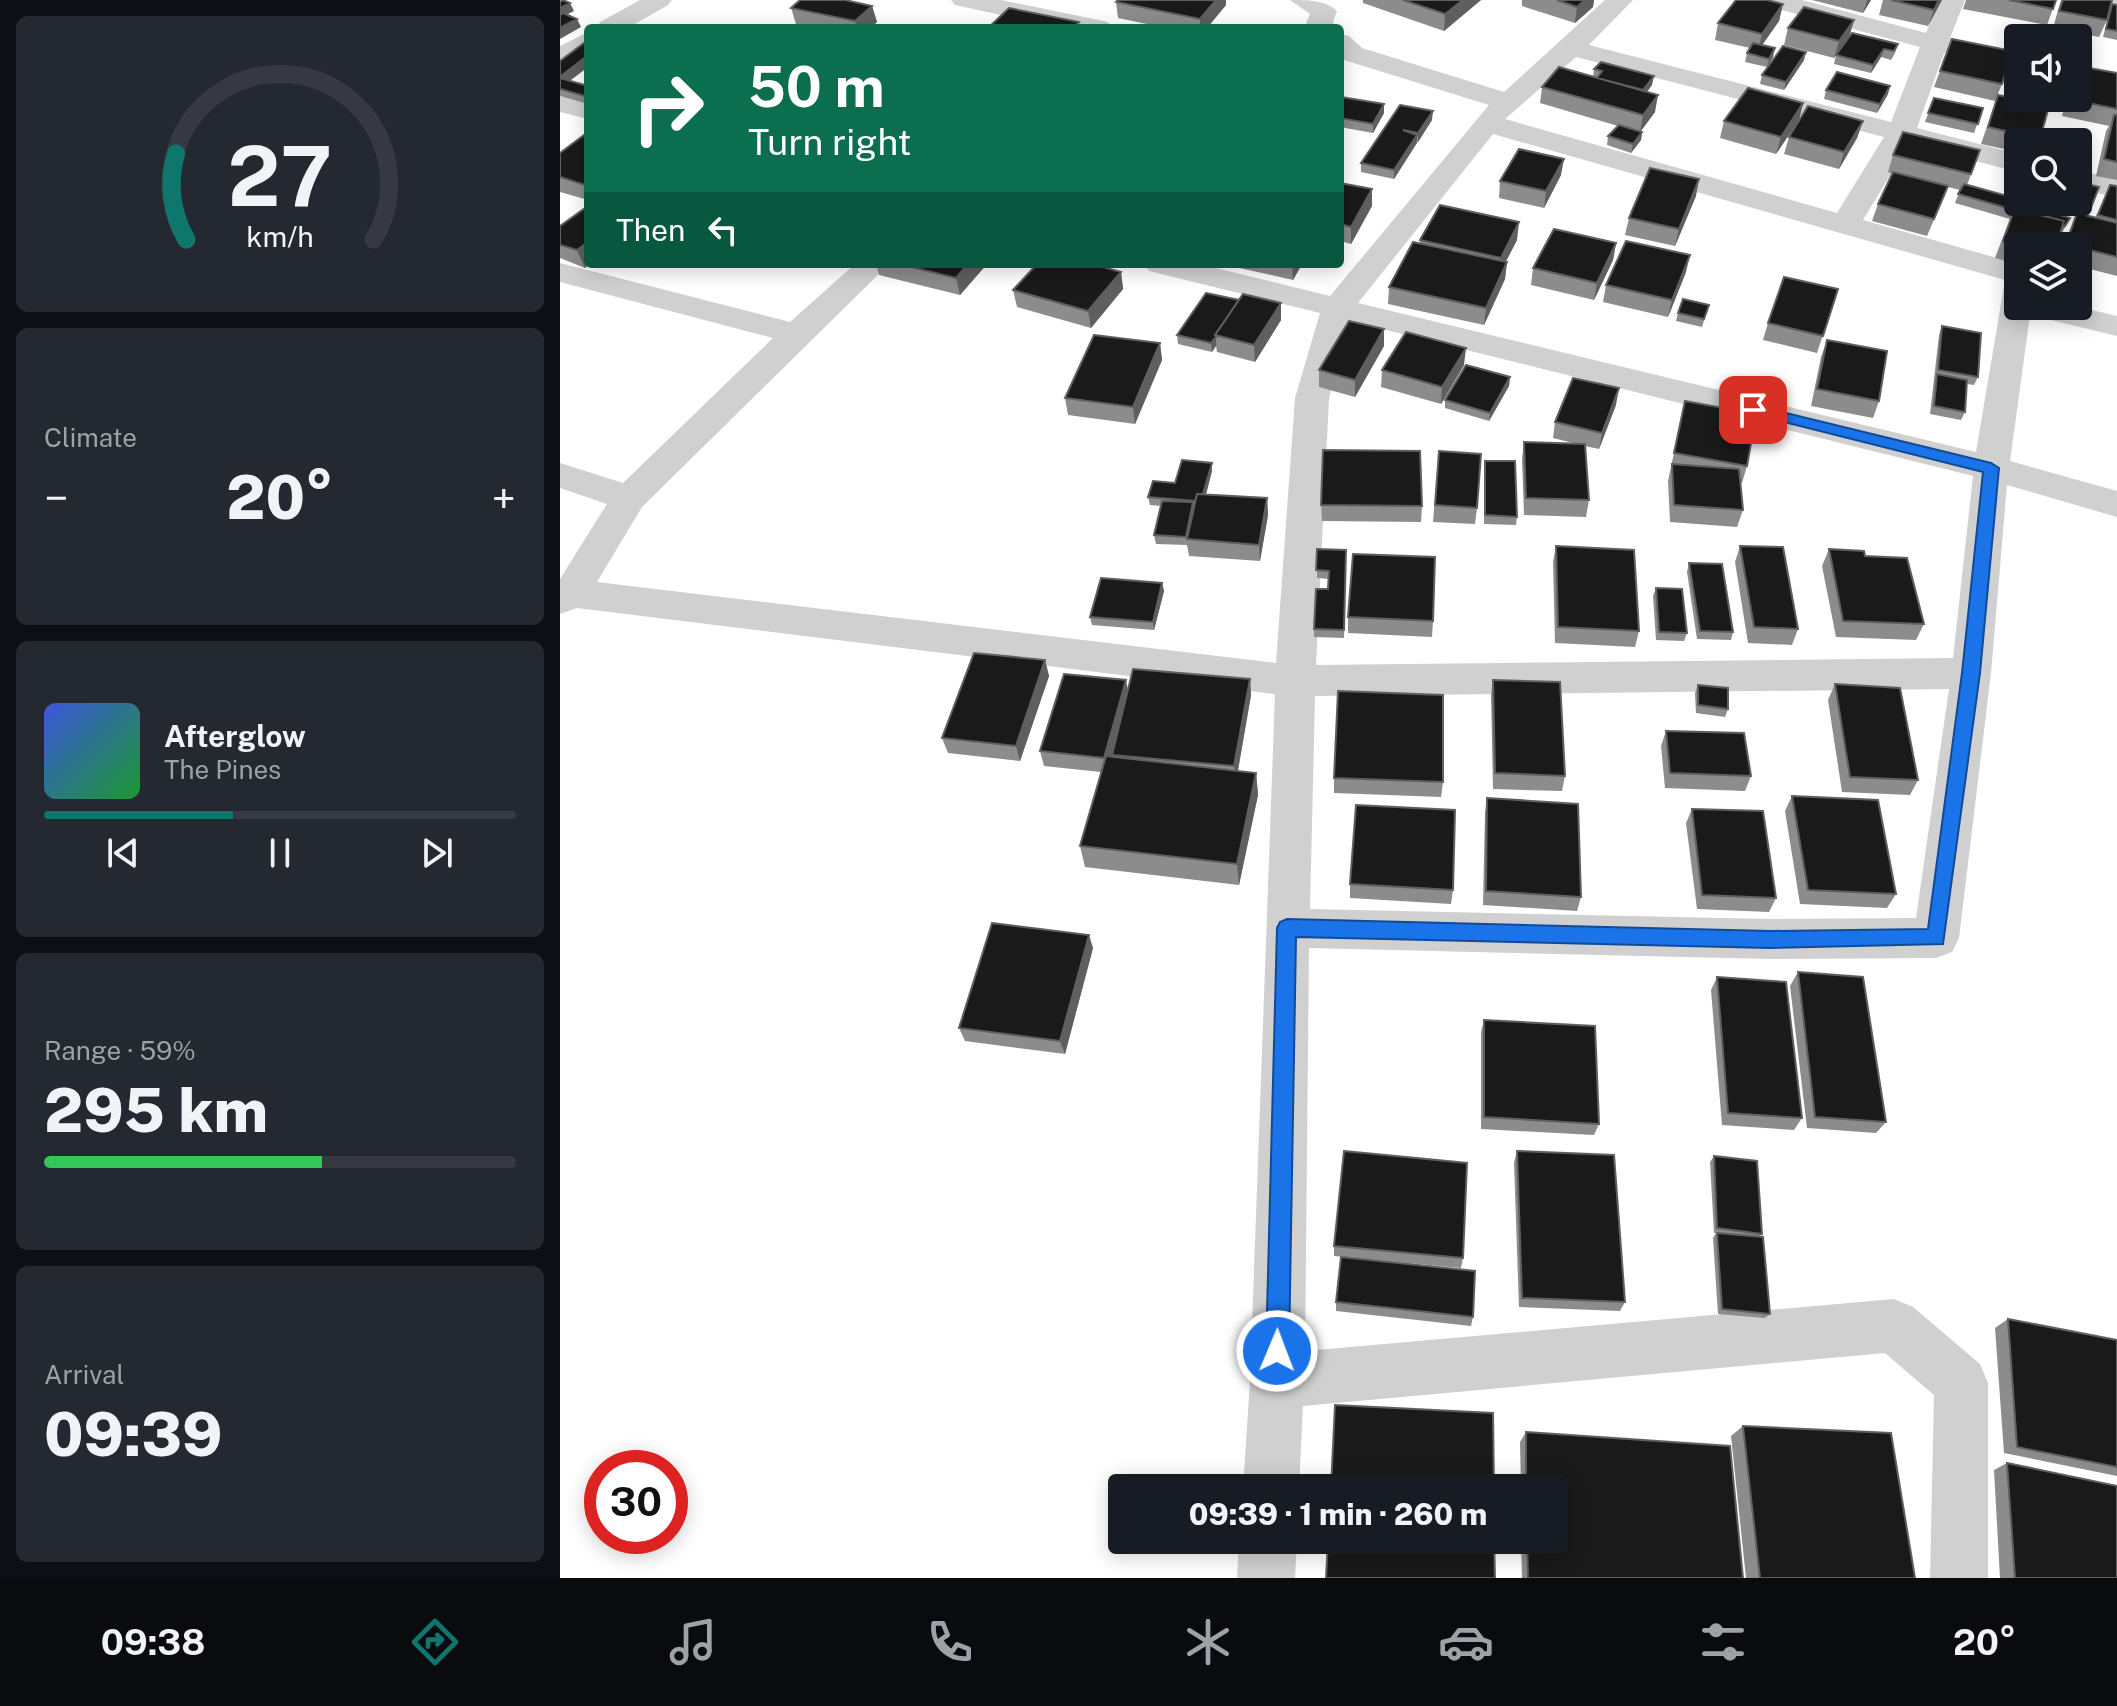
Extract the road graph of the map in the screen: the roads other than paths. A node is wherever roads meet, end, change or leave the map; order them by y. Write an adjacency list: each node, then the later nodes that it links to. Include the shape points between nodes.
1 (659, 0): 8 (street)
2 (964, 0): 9 (street)
3 (1620, 0): 12 (street)
4 (1772, 0): 11 (street)
5 (1952, 0): 11 (street)
6 (2094, 0): 7 (street)
7 (2117, 5)
8 (616, 24)
9 (1080, 24)
10 (584, 42): 14 (street)
11 (1935, 43): 15 (street); 19 (street)
12 (1571, 48): 18 (street); 19 (street)
13 (1344, 51): 18 (street)
14 (560, 57)
15 (2004, 59)
16 (560, 104): 17 (street)
17 (584, 110)
18 (1497, 112): 23 (street); 28 (street)
19 (1901, 133): 20 (street); 23 (street)
20 (2004, 159)
21 (2092, 183): 22 (street)
22 (2117, 189)
23 (1845, 225): 27 (street)
24 (869, 268): 32 (street)
25 (1177, 268): 28 (street)
26 (560, 272): 32 (street)
27 (2004, 288)
28 (1338, 307): 33 (street); 39 (street, via 1312,398)
29 (2092, 318): 31 (street)
30 (2016, 320): 33 (street)
31 (2117, 326)
32 (796, 334): 35 (street)
33 (1991, 468): 36 (street); 38 (street)
34 (560, 475): 35 (street)
35 (629, 498): 37 (street)
36 (2117, 504)
37 (565, 596): 39 (street)
38 (1971, 673): 39 (street); 40 (street, via 1936,938)
39 (1295, 681): 40 (street)
40 (1287, 928): 41 (street)
41 (1277, 1381): 42 (street); 45 (street, via 1894,1326 1961,1383)
42 (1272, 1474)
43 (1267, 1554): 44 (street)
44 (1266, 1578)
45 (1959, 1578)

